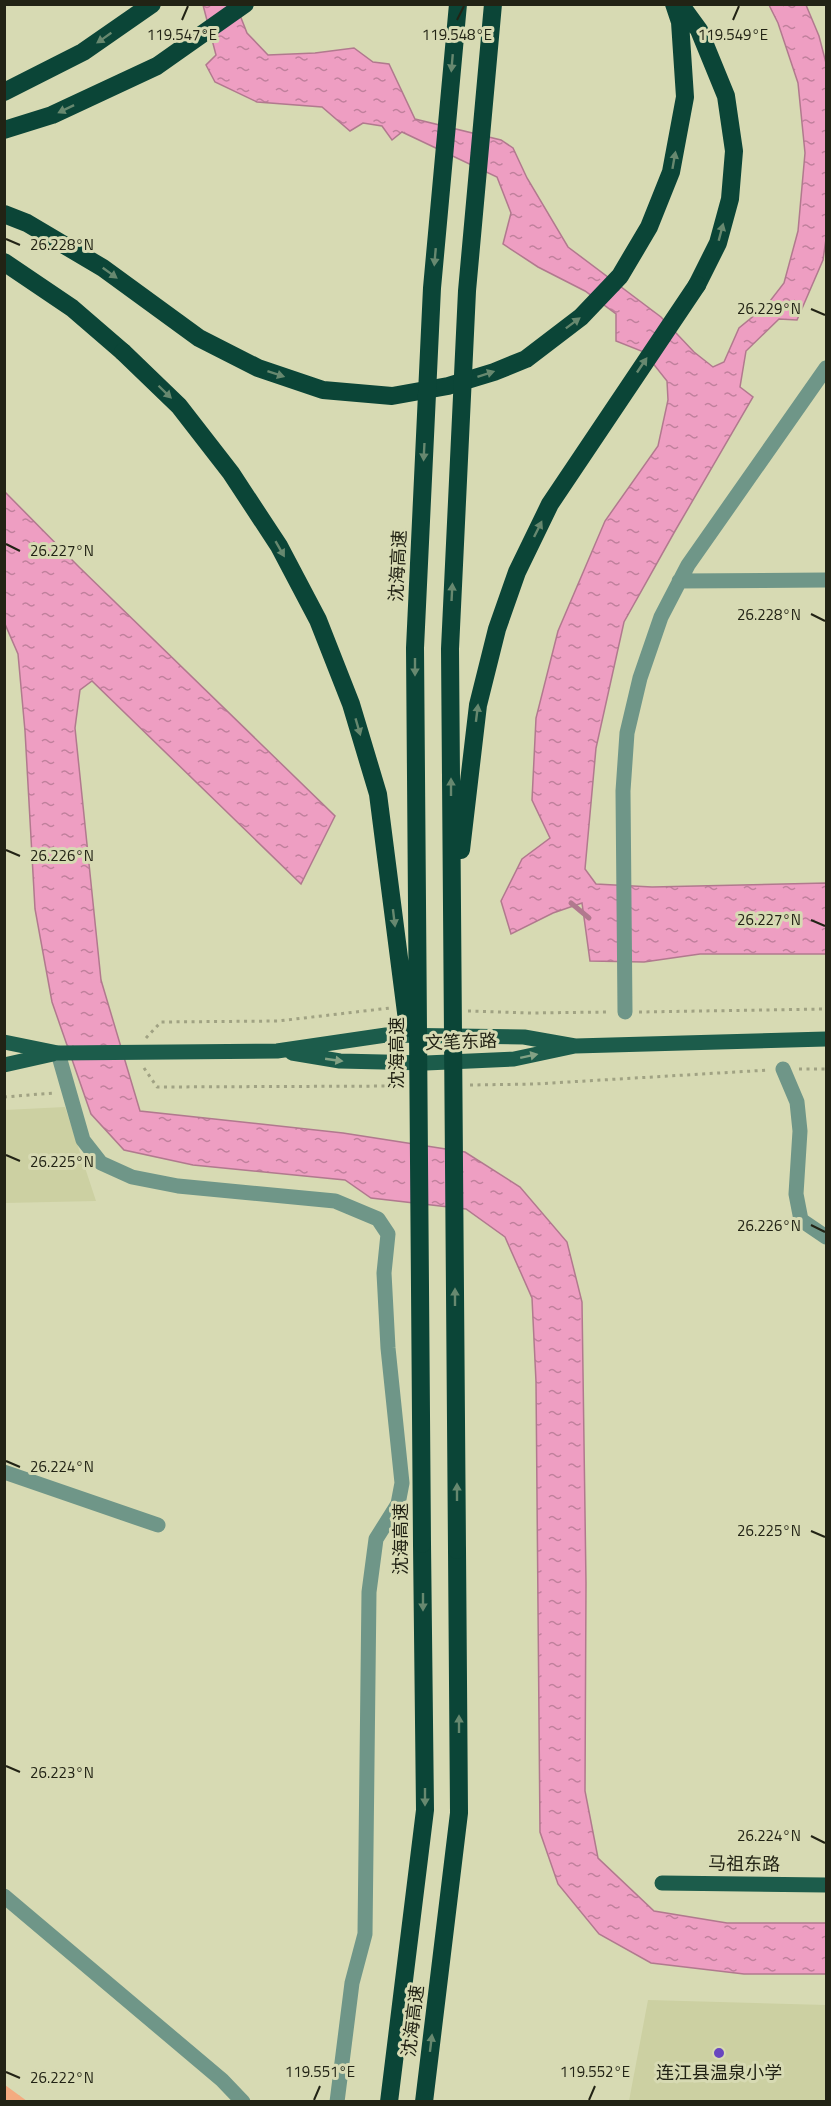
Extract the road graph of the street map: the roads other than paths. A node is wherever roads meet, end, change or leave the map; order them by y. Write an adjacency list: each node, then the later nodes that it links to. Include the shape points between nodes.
1 (152, 4): 7 (highway, one-way to 7, via 83,52)
2 (245, 4): 8 (highway, one-way to 8, via 157,66 52,115)
3 (458, 4): 23 (highway, 沈海高速, one-way to 23, bridge, via 432,288 415,648)
4 (493, 4): 22 (highway, 沈海高速, one-way to 4, bridge, via 450,649 467,291)
5 (674, 4): 9 (highway, one-way to 5, via 27,223 103,268 200,339 258,368 323,390 392,396 448,386 494,372 526,359 581,318 620,276 649,227 671,172 685,97 680,22)
6 (680, 4): 22 (highway, one-way to 6, bridge, via 462,846 477,705 497,629 517,572 550,504 697,285 718,243 730,200 734,151 726,96 699,30)
7 (4, 92)
8 (4, 130)
9 (4, 214)
10 (4, 262): 23 (highway, one-way to 23, bridge, via 72,308 179,406 231,473 279,546 322,630 351,704 378,794)
11 (826, 368): 13 (street)
12 (826, 580): 13 (street)
13 (679, 581): 14 (street, via 653,637 630,716 625,753)
14 (625, 1012)
15 (826, 1039): 17 (main road, 文笔东路)
16 (4, 1042): 19 (main road, 文笔东路)
17 (575, 1046): 18 (main road, 文笔东路, via 524,1037 386,1035); 18 (main road, 文笔东路, one-way to 17, via 340,1061 426,1064 514,1059)
18 (277, 1050): 19 (main road, 文笔东路)
19 (58, 1053): 20 (main road, 文笔东路); 31 (street, via 83,1140 101,1163 132,1176 178,1186 335,1201 378,1219 388,1234 384,1273 388,1348 402,1482 398,1504 376,1539 369,1593 365,1934 352,1983)
20 (4, 1065)
21 (783, 1069): 24 (street, via 797,1102 800,1131 796,1194 801,1220)
22 (453, 1086): 33 (highway, 沈海高速, one-way to 22, bridge, via 459,1813)
23 (419, 1107): 32 (highway, 沈海高速, one-way to 32, bridge, via 425,1810)
24 (826, 1237)
25 (4, 1472): 26 (street)
26 (158, 1525)
27 (662, 1882): 28 (main road, 马祖东路)
28 (826, 1885)
29 (4, 1896): 30 (street)
30 (243, 2102)
31 (337, 2102)
32 (389, 2102)
33 (424, 2102)

